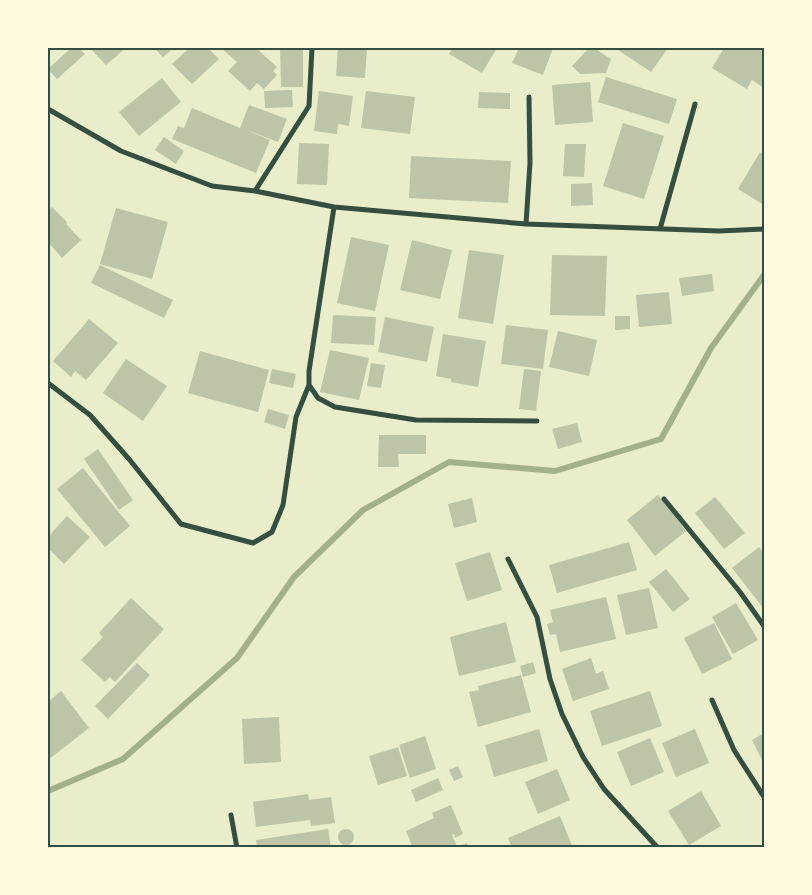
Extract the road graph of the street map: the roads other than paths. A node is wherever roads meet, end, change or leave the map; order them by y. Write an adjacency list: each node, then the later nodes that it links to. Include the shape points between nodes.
1 (312, 48): 5 (street, via 309,106)
2 (529, 96): 7 (street, via 530,163)
3 (695, 104): 8 (street)
4 (48, 109): 5 (street, via 121,151 212,186)
5 (255, 192): 6 (street)
6 (334, 207): 7 (street); 11 (street)
7 (526, 224): 8 (street)
8 (660, 228): 9 (street)
9 (764, 229)
10 (48, 383): 11 (street, via 90,415 181,524 253,543 272,532 283,505 296,417)
11 (308, 385): 12 (street, via 318,398 335,408 416,420)
12 (537, 421)
13 (664, 499): 15 (street)
14 (508, 559): 20 (street, via 536,617 550,679 562,714 583,757 604,789)
15 (764, 626)
16 (712, 700): 17 (street, via 734,750)
17 (764, 797)
18 (231, 815): 19 (street)
19 (236, 848)
20 (658, 848)

